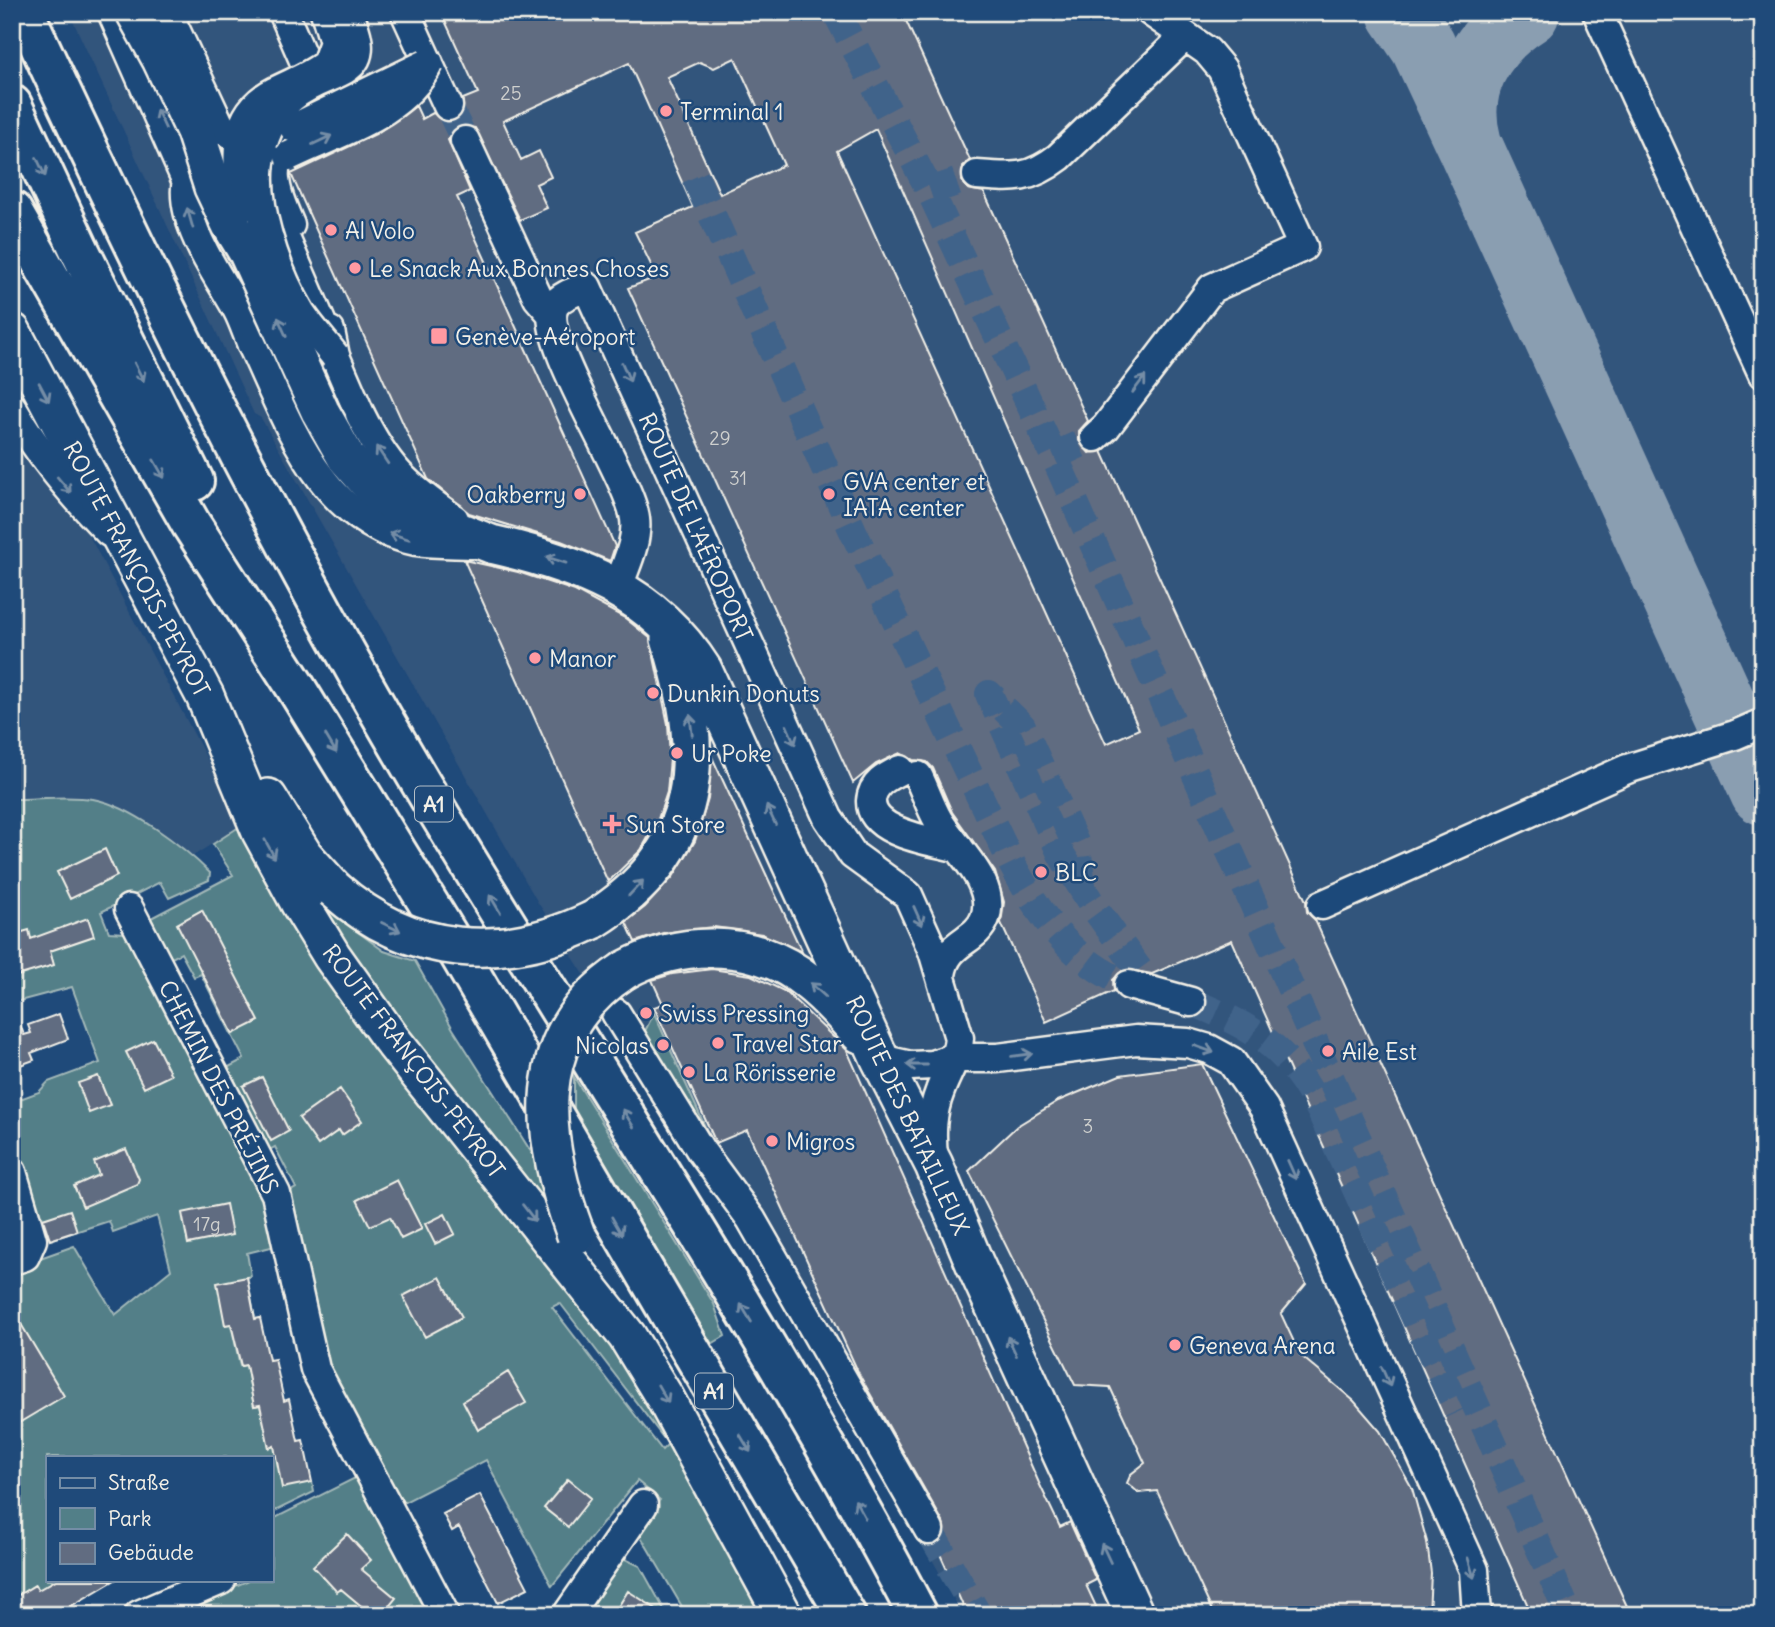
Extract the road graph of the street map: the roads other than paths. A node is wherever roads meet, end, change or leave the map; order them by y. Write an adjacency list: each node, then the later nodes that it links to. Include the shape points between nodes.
1 (24, 12): 53 (highway, A1, one-way to 1, via 777,1364 441,816 303,578 177,336)
2 (112, 12): 20 (street, one-way to 2)
3 (135, 12): 20 (main road, ROUTE DES BATAILLEUX, bridge, via 191,122)
4 (161, 12): 18 (street)
5 (168, 12): 18 (street, bridge, via 221,128)
6 (283, 12): 14 (street)
7 (325, 12): 14 (street, via 353,72); 18 (street, bridge, via 334,42 326,64 263,98 248,113)
8 (348, 12): 18 (street, bridge, via 360,42 356,58 346,69 292,97 275,115)
9 (405, 12): 13 (street)
10 (1151, 12): 12 (street)
11 (1597, 12): 28 (street)
12 (1185, 36): 19 (street, via 1040,172 1023,177); 30 (street, one-way to 12, via 1212,288 1303,247 1222,69)
13 (429, 63): 16 (street); 18 (street, bridge, via 294,128); 18 (street, one-way to 13, bridge, via 398,103)
14 (316, 88): 18 (street)
15 (12, 105): 35 (highway, A1, one-way to 35)
16 (448, 106)
17 (465, 141): 25 (street, via 538,299)
18 (260, 152): 20 (street, via 208,145 194,165); 22 (street, bridge); 31 (street, one-way to 18, bridge, via 422,498 393,471 360,414 335,356 301,313 270,242 262,211)
19 (976, 175)
20 (200, 184): 22 (street, bridge); 23 (main road, ROUTE DES BATAILLEUX, bridge); 24 (street, one-way to 20, via 200,247 188,208)
21 (12, 211): 35 (highway, one-way to 35, via 191,524)
22 (243, 212): 23 (street)
23 (248, 253): 31 (main road, ROUTE DES BATAILLEUX, one-way to 23, bridge, via 404,510 363,478 320,411)
24 (239, 312): 27 (street); 27 (street, via 215,235 226,212 250,204 266,209 279,224 323,332 316,359 299,369 271,367)
25 (551, 313): 33 (street, via 553,332 576,387 633,508 633,540); 41 (street, ROUTE DE L'AÉROPORT, one-way to 41, via 560,299 587,287 828,818 853,855 908,895)
26 (12, 332): 32 (main road, ROUTE FRANÇOIS-PEYROT, one-way to 32)
27 (254, 347): 31 (street, one-way to 27, bridge, via 429,543 402,537 345,504 305,457)
28 (1763, 374)
29 (12, 408): 32 (street, one-way to 32, via 67,489)
30 (1096, 437)
31 (491, 544): 33 (main road, ROUTE DES BATAILLEUX, one-way to 31, via 560,561)
32 (127, 551): 36 (main road, ROUTE FRANÇOIS-PEYROT)
33 (618, 587): 34 (main road, ROUTE DES BATAILLEUX)
34 (665, 625): 36 (main road, one-way to 34, bridge, via 304,856 334,889 368,915 437,943 523,946 569,932 629,896 669,845 693,768 691,718); 46 (main road, ROUTE DES BATAILLEUX, one-way to 34, via 711,683 693,653)
35 (295, 686): 59 (highway, A1, one-way to 59, via 452,942)
36 (205, 696): 50 (main road, ROUTE FRANÇOIS-PEYROT, one-way to 50, via 261,832 332,956 391,1040)
37 (1763, 723): 39 (street, via 1627,769)
38 (959, 848): 38 (street, via 909,773 875,788 871,799 875,817 890,828); 41 (street, via 979,879 986,914 948,954)
39 (1322, 905)
40 (130, 909): 56 (street, CHEMIN DES PRÉJINS, via 276,1194 315,1369)
41 (941, 975): 45 (street, ROUTE DE L'AÉROPORT, via 958,1033)
42 (1144, 985): 43 (street)
43 (1191, 1002)
44 (616, 1013): 52 (street, via 751,1219)
45 (954, 1058): 46 (street, one-way to 46, via 911,1066); 47 (street, ROUTE DE L'AÉROPORT, via 933,1111); 63 (street, one-way to 63, via 998,1058 1153,1039 1188,1043 1231,1061 1264,1108 1474,1570)
46 (880, 1059): 47 (main road, ROUTE DES BATAILLEUX); 50 (main road, one-way to 50, bridge, via 811,983 764,957 726,948 698,948 658,956 625,970 604,986 576,1017 559,1048 549,1085 547,1126 553,1167 576,1235)
47 (934, 1165): 62 (main road, ROUTE DES BATAILLEUX, one-way to 47)
48 (12, 1172): 49 (street, via 32,1240 25,1256)
49 (12, 1260)
50 (627, 1336): 58 (main road, ROUTE FRANÇOIS-PEYROT, one-way to 58)
51 (643, 1505): 57 (street)
52 (929, 1530)
53 (894, 1569): 60 (highway, A1); 61 (highway)
54 (216, 1582): 55 (street)
55 (139, 1615)
56 (444, 1615)
57 (566, 1615)
58 (783, 1615)
59 (846, 1615)
60 (918, 1615)
61 (924, 1615)
62 (1135, 1615)
63 (1477, 1615)

